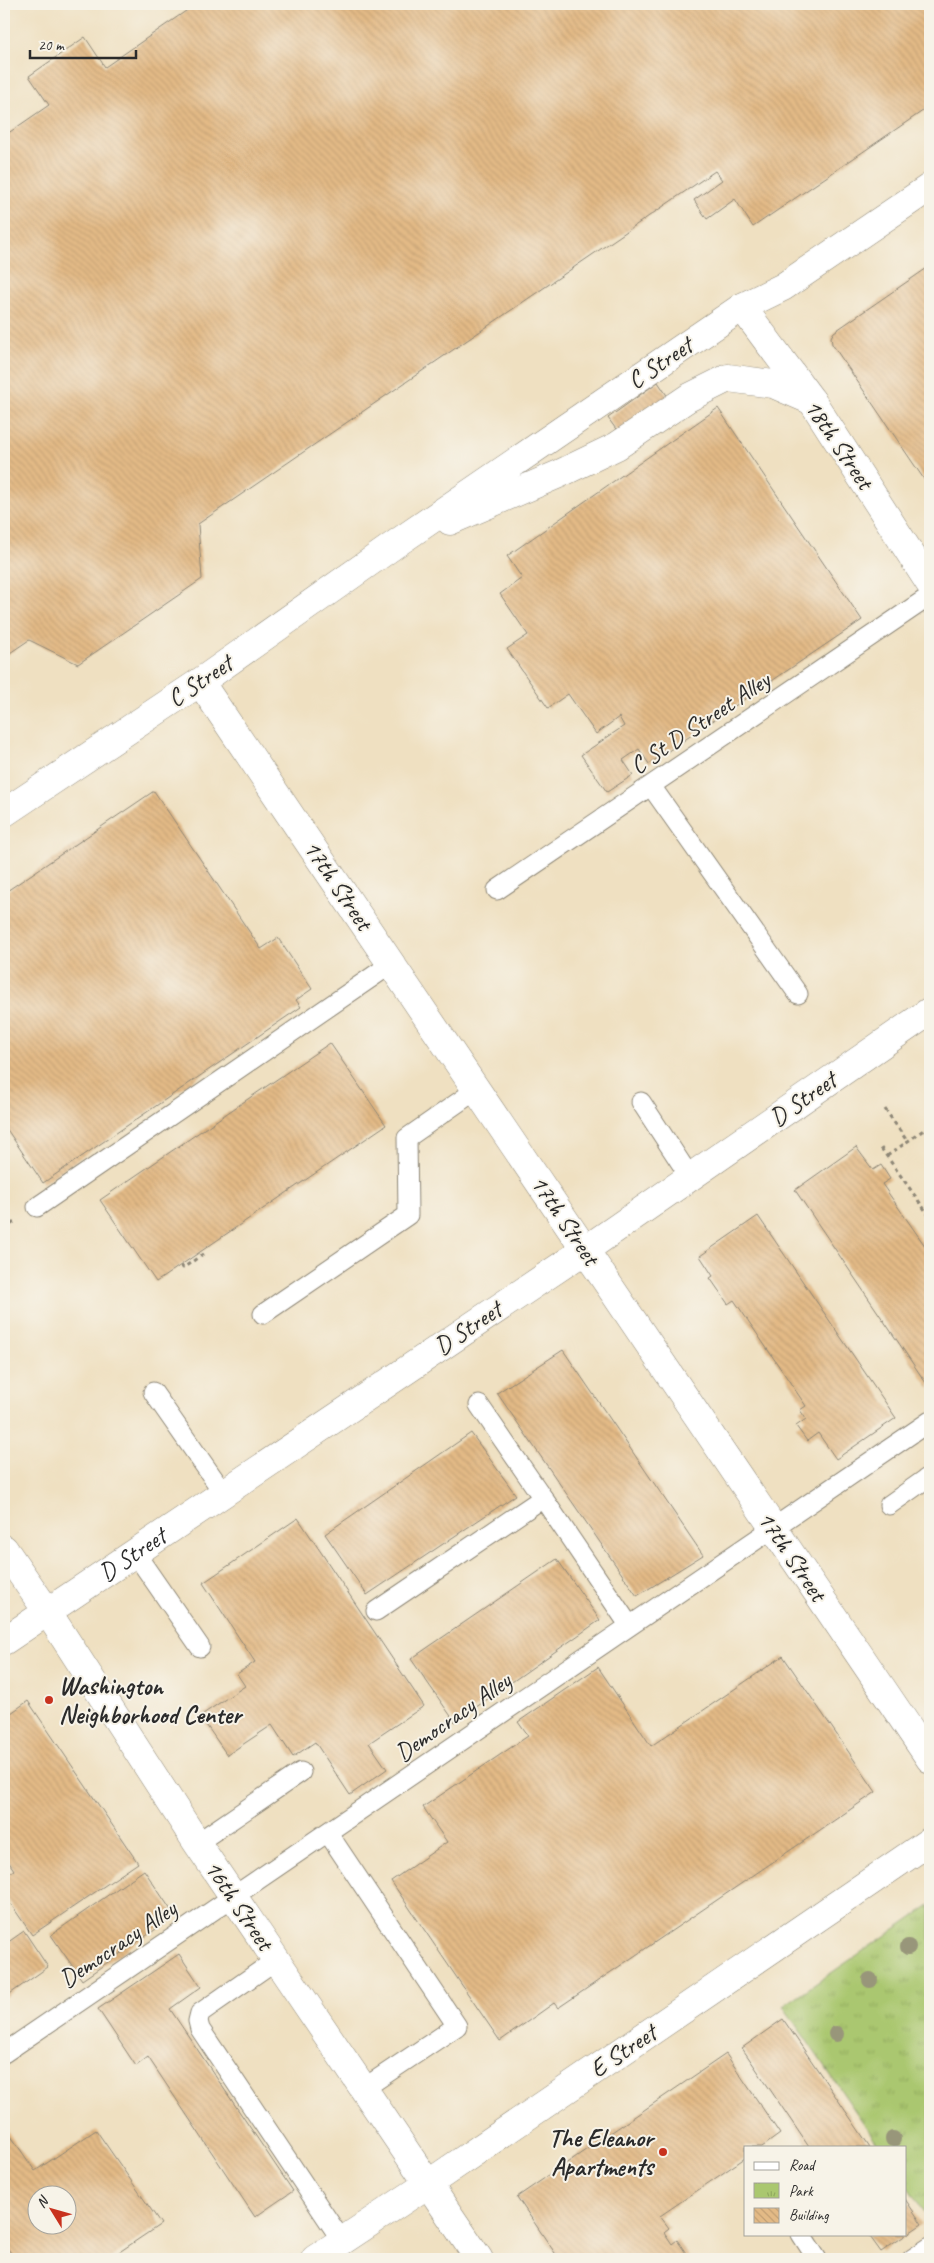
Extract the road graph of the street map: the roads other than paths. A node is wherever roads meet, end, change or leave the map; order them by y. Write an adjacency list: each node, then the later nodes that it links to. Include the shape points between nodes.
1 (930, 187): 2 (street, C Street, via 783,287)
2 (742, 307): 3 (street, 18th Street); 4 (street, C Street)
3 (812, 401): 4 (street, C Street, via 774,384 728,378 688,398 616,446); 5 (street, 18th Street)
4 (394, 545): 7 (street, C Street)
5 (930, 584)
6 (930, 596): 8 (lane, C St D Street Alley)
7 (200, 682): 9 (street, C Street); 11 (street, 17th Street)
8 (651, 786): 10 (lane, C St D Street Alley); 12 (lane)
9 (4, 813)
10 (497, 890)
11 (391, 964): 14 (street, 17th Street); 17 (lane)
12 (798, 994)
13 (930, 1011): 16 (street, D Street)
14 (476, 1090): 18 (street, 17th Street); 19 (lane, via 407,1138 408,1215)
15 (641, 1102): 16 (lane)
16 (690, 1177): 18 (street, D Street)
17 (37, 1207)
18 (585, 1250): 24 (street, D Street); 27 (street, 17th Street)
19 (263, 1314)
20 (153, 1392): 24 (lane)
21 (478, 1405): 25 (lane)
22 (930, 1421): 27 (lane, Democracy Alley)
23 (930, 1476): 26 (lane)
24 (223, 1492): 29 (street, D Street)
25 (543, 1498): 31 (lane); 32 (lane)
26 (889, 1505)
27 (774, 1528): 32 (lane, Democracy Alley); 35 (street, 17th Street)
28 (4, 1549): 30 (street, 16th Street)
29 (135, 1553): 30 (street, D Street); 34 (lane)
30 (47, 1611): 33 (street, D Street); 39 (street, 16th Street)
31 (376, 1611)
32 (629, 1625): 37 (lane, Democracy Alley)
33 (4, 1641)
34 (200, 1647)
35 (930, 1759)
36 (301, 1772): 39 (lane)
37 (328, 1834): 40 (lane, Democracy Alley); 43 (lane, via 457,2026)
38 (930, 1841): 44 (street, E Street)
39 (197, 1843): 40 (street, 16th Street)
40 (233, 1896): 41 (street, 16th Street); 42 (lane, Democracy Alley)
41 (276, 1960): 43 (street, 16th Street); 46 (lane, via 200,2013 198,2021 200,2029)
42 (4, 2053)
43 (363, 2089): 44 (street, 16th Street)
44 (428, 2184): 46 (street, E Street); 49 (street, 16th Street)
45 (802, 2236): 50 (lane)
46 (342, 2241): 48 (street, E Street)
47 (930, 2247): 51 (lane)
48 (315, 2259)
49 (478, 2259)
50 (818, 2259)
51 (912, 2259)

